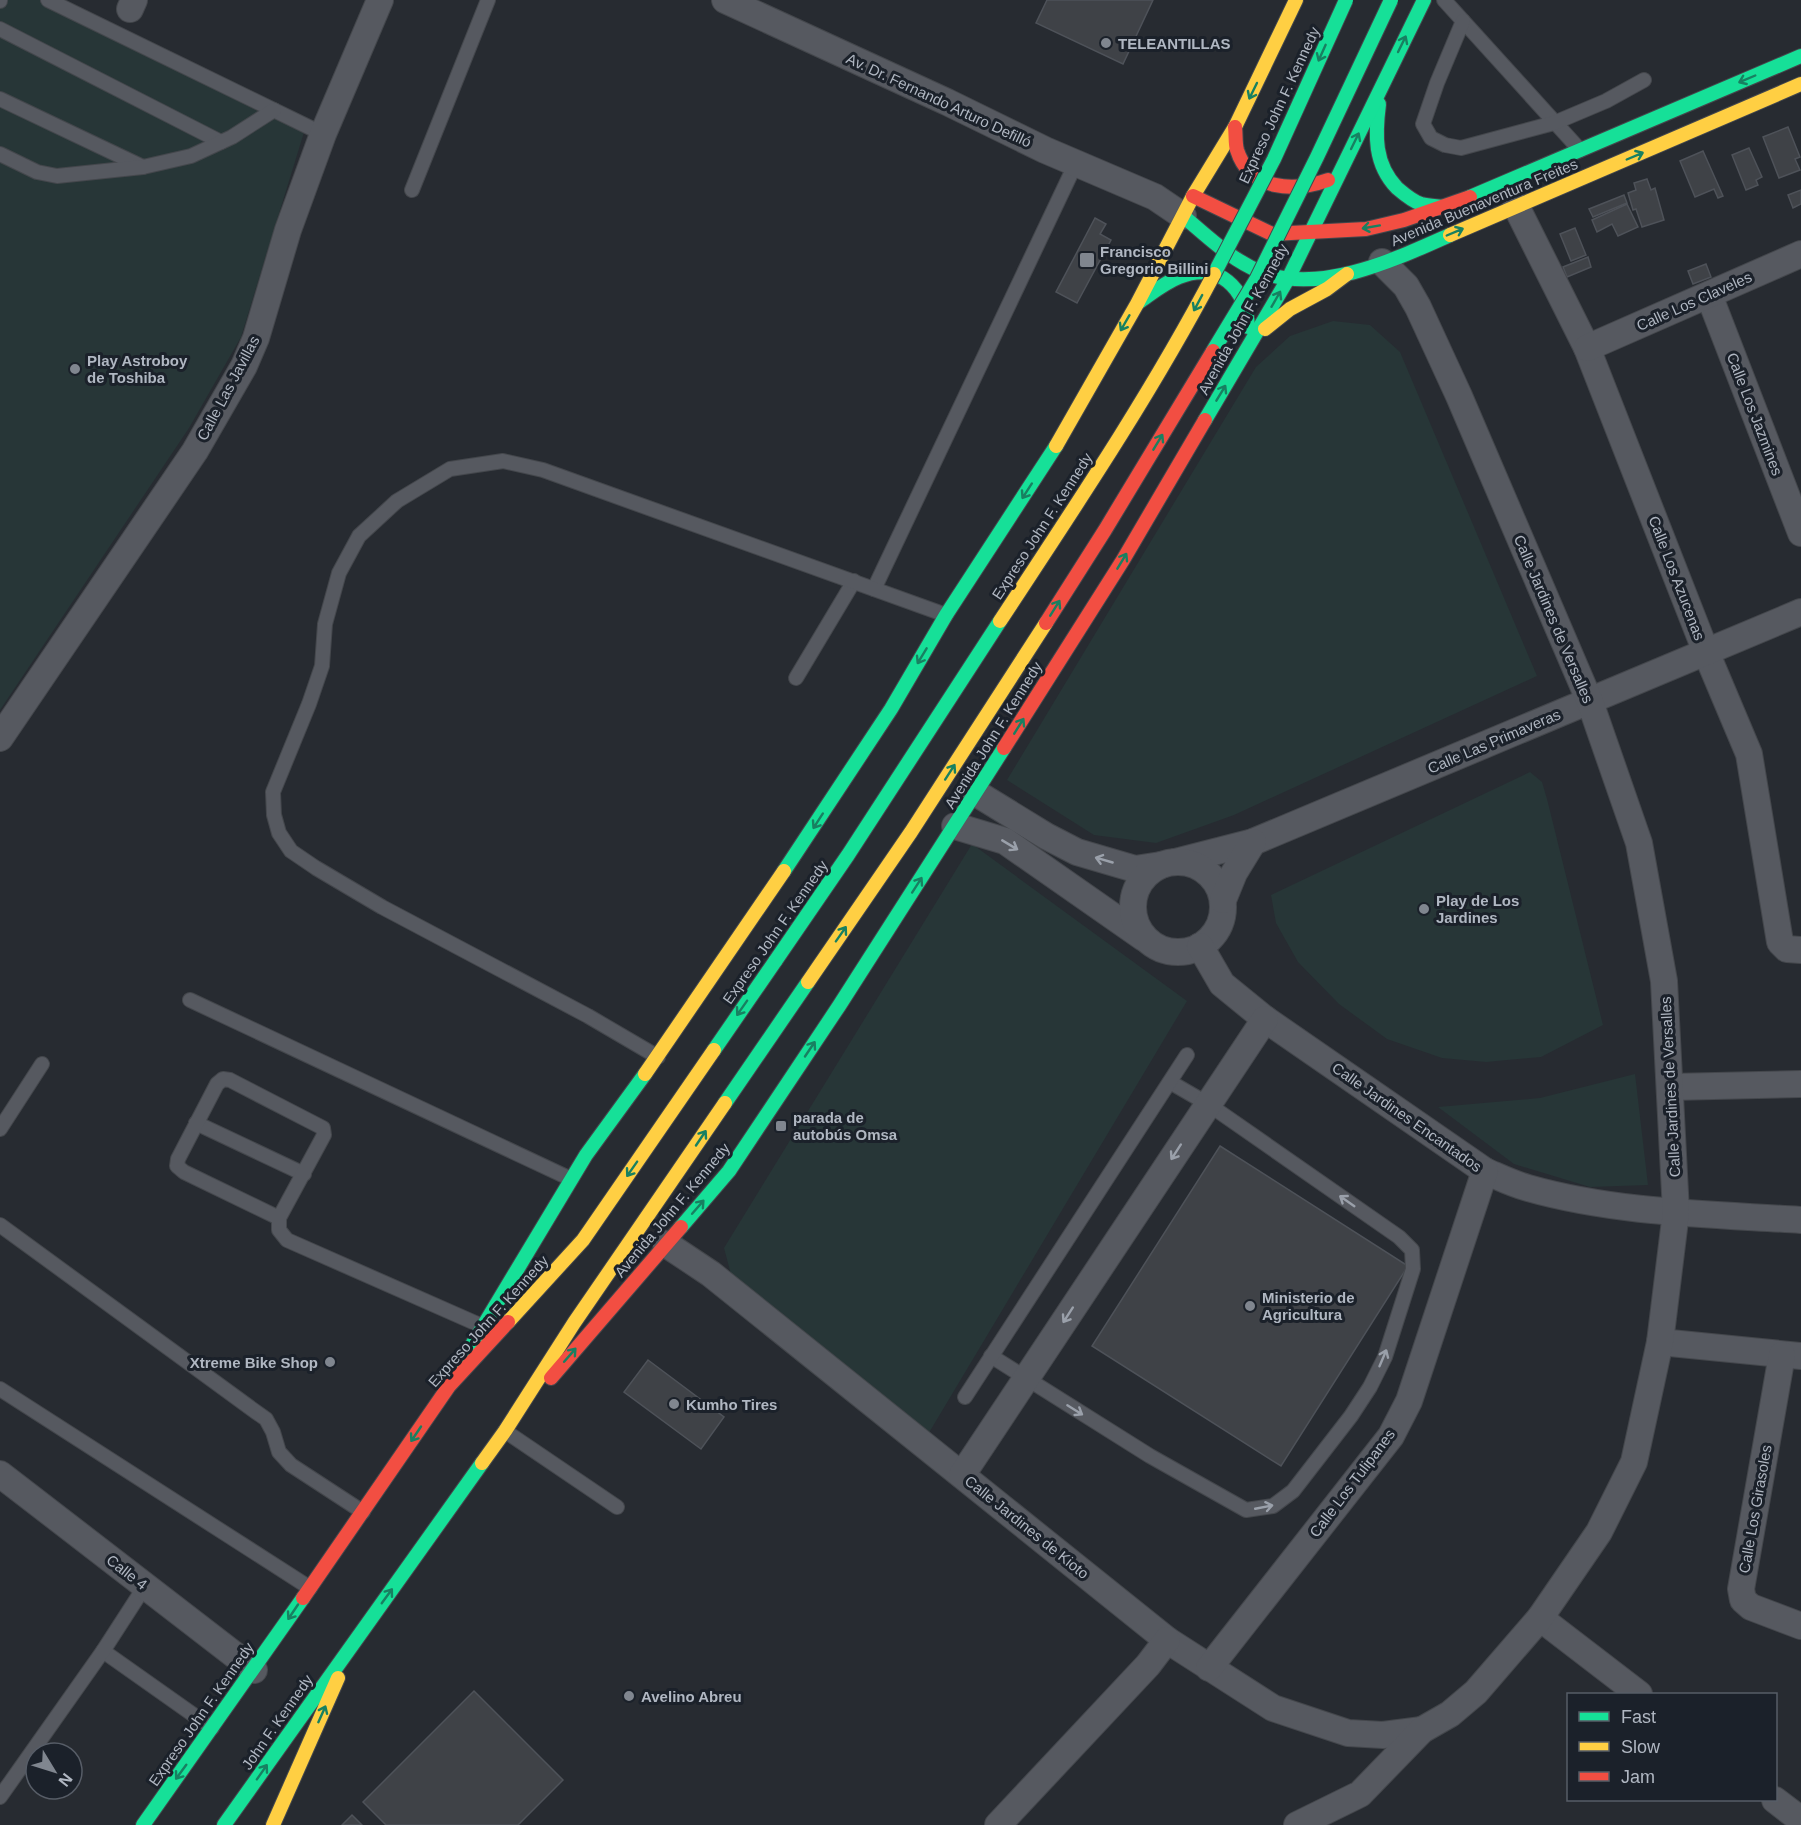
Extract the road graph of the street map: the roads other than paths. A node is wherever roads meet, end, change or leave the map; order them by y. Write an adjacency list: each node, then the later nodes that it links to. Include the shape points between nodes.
1 (48, 0): 17 (lane)
2 (380, 0): 20 (street, Calle Las Javillas)
3 (488, 0): 27 (lane)
4 (725, 0): 24 (street, Av. Dr. Fernando Arturo Defilló)
5 (1296, 0): 19 (main road, one-way to 19)
6 (1346, 0): 81 (main road, Expreso John F. Kennedy, one-way to 81, bridge, via 1274,159 1193,314 1104,462 848,855 583,1240)
7 (1391, 0): 84 (main road, one-way to 7, bridge, via 574,1323 911,832 1105,530 1256,280)
8 (1424, 0): 15 (main road, Avenida John F. Kennedy, one-way to 8)
9 (1444, 0): 10 (lane)
10 (1463, 21): 18 (lane); 18 (lane, via 1423,124 1431,138 1461,148)
11 (0, 29): 21 (lane)
12 (1801, 56): 22 (main road, Avenida Buenaventura Freites, one-way to 22)
13 (1644, 80): 18 (lane)
14 (1801, 84): 29 (main road, Avenida Buenaventura Freites, one-way to 14)
15 (1381, 89): 26 (main road, Avenida John F. Kennedy, one-way to 15); 30 (main road, via 1376,131 1382,166 1405,195 1421,204)
16 (0, 99): 25 (lane)
17 (274, 110): 20 (lane); 21 (lane)
18 (1554, 123): 22 (lane)
19 (1236, 127): 26 (main road, via 1236,148 1241,160 1248,171 1272,186 1307,188); 28 (main road)
20 (323, 134): 48 (street, Calle Las Javillas, via 244,366 195,451)
21 (221, 142): 25 (lane, via 191,156)
22 (1580, 150): 30 (main road, Avenida Buenaventura Freites)
23 (0, 154): 25 (lane, via 37,172 57,176)
24 (1076, 163): 28 (street, Av. Dr. Fernando Arturo Defilló, via 1155,197); 42 (lane)
25 (143, 166)
26 (1339, 174): 31 (main road, Avenida John F. Kennedy)
27 (412, 190)
28 (1188, 206): 31 (main road, Avenida Buenaventura Freites, via 1272,234); 35 (main road, Avenida Buenaventura Freites, via 1249,268); 37 (main road)
29 (1516, 206): 33 (main road, Avenida Buenaventura Freites, one-way to 29); 39 (street, Calle Los Azucenas)
30 (1444, 207): 31 (main road, Avenida Buenaventura Freites, one-way to 31, via 1366,229)
31 (1311, 231): 35 (main road, Avenida John F. Kennedy)
32 (1801, 254): 36 (street, Calle Los Claveles)
33 (1382, 262): 34 (main road, Avenida Buenaventura Freites); 47 (street, Calle Jardines de Versalles, via 1406,286 1418,307)
34 (1347, 274): 35 (main road, Avenida Buenaventura Freites, via 1316,280); 38 (main road, via 1290,309)
35 (1288, 279): 38 (main road, Avenida John F. Kennedy, one-way to 35)
36 (1709, 295): 39 (street, Calle Los Claveles); 40 (street, Calle Los Jazmines)
37 (1137, 304): 38 (main road, via 1186,274 1219,276 1242,294 1247,306); 44 (main road, one-way to 44, via 1052,453)
38 (1250, 344): 49 (main road, Avenida John F. Kennedy, one-way to 38, via 1123,560)
39 (1587, 348): 45 (street, Calle Los Azucenas)
40 (1801, 533)
41 (854, 581): 42 (lane); 46 (lane); 60 (lane, via 543,470 504,461 450,469 397,501 359,537 339,573 325,624 322,666 273,792 279,833 291,851 316,868)
42 (874, 589): 44 (lane)
43 (1801, 612): 45 (street, Calle Las Primaveras)
44 (946, 615): 60 (main road, one-way to 60, via 891,709)
45 (1706, 652): 47 (street, Calle Las Primaveras); 56 (street, Calle Los Azucenas, via 1749,754 1780,942 1787,949)
46 (796, 678)
47 (1590, 702): 51 (street, Calle Las Primaveras); 64 (street, Calle Jardines de Versalles, via 1639,843 1664,981)
48 (0, 738)
49 (976, 794): 50 (main road, Avenida John F. Kennedy); 52 (street, Calle Las Primaveras, one-way to 49, via 1135,869 1077,852)
50 (955, 826): 54 (street, one-way to 54, via 1005,841); 75 (main road, Avenida John F. Kennedy, one-way to 50, via 729,1171)
51 (1253, 842): 52 (street, Calle Las Primaveras); 53 (street)
52 (1168, 864): 53 (street, via 1189,863 1201,868 1219,888); 54 (street, via 1148,873 1138,886 1134,901 1134,916)
53 (1222, 900): 55 (street, via 1218,926)
54 (1150, 942): 55 (street, via 1174,952)
55 (1200, 946): 58 (street, Calle Jardines Encantados, via 1222,984)
56 (1801, 950)
57 (190, 1000): 70 (lane)
58 (1265, 1019): 65 (street); 68 (street, Calle Jardines Encantados)
59 (1187, 1055): 62 (lane)
60 (658, 1057): 70 (main road)
61 (42, 1064): 67 (lane)
62 (1170, 1082): 65 (lane); 78 (lane)
63 (1801, 1084): 64 (street)
64 (1671, 1087): 71 (street, Calle Jardines de Versalles)
65 (1208, 1104): 80 (street, one-way to 80); 80 (lane, one-way to 65, via 1246,1510 1273,1506 1293,1491 1351,1416 1385,1357 1413,1269 1412,1250 1399,1237)
66 (196, 1123): 69 (lane); 69 (lane, via 217,1084 223,1079 230,1080 323,1128 324,1135); 72 (lane, via 177,1166)
67 (0, 1130)
68 (1485, 1171): 71 (street, Calle Jardines Encantados, via 1526,1188 1593,1203); 96 (street, Calle Los Tulipanes, via 1409,1401 1391,1436)
69 (304, 1174): 72 (lane)
70 (571, 1179): 76 (main road)
71 (1676, 1212): 73 (street, Calle Jardines Encantados); 77 (street, Calle Jardines de Versalles)
72 (279, 1218): 76 (lane, via 279,1230 287,1240)
73 (1801, 1221)
74 (1, 1227): 88 (lane, via 266,1419 279,1452 291,1465)
75 (666, 1244): 84 (main road, Avenida John F. Kennedy, one-way to 75); 86 (street, Calle Jardines de Kioto, via 711,1274)
76 (482, 1326): 81 (main road)
77 (1660, 1342): 79 (street); 91 (street, Calle Jardines de Versalles, via 1634,1462 1599,1532)
78 (991, 1356): 80 (lane); 83 (lane)
79 (1792, 1356): 92 (street, Calle Los Girasoles, via 1742,1589 1743,1600 1751,1607)
80 (1026, 1380): 86 (street)
81 (449, 1386): 88 (main road, Expreso John F. Kennedy, one-way to 88)
82 (0, 1389): 90 (lane)
83 (965, 1396)
84 (505, 1431): 87 (lane); 94 (main road, one-way to 84)
85 (0, 1474): 89 (street, Calle 4)
86 (962, 1475): 93 (street, Calle Jardines de Kioto)
87 (617, 1507)
88 (363, 1512): 90 (main road, Expreso John F. Kennedy)
89 (146, 1586): 95 (lane); 97 (street, Calle 4)
90 (310, 1588): 97 (main road, Expreso John F. Kennedy, one-way to 97)
91 (1540, 1618): 98 (street); 100 (street, Calle Jardines de Versalles, via 1476,1692 1450,1714)
92 (1801, 1626)
93 (1167, 1640): 96 (street, Calle Jardines de Kioto); 107 (street)
94 (353, 1644): 104 (main road, John F. Kennedy, one-way to 94); 106 (main road, one-way to 94)
95 (103, 1651): 99 (lane); 101 (lane)
96 (1209, 1668): 100 (street, Calle Jardines de Kioto, via 1273,1708 1348,1733 1383,1735)
97 (254, 1670): 99 (main road, Expreso John F. Kennedy)
98 (1636, 1693)
99 (212, 1728): 105 (main road, Expreso John F. Kennedy, one-way to 105)
100 (1422, 1730): 108 (street, Calle Jardines de Versalles, via 1360,1794)
101 (0, 1797)
102 (1776, 1801): 103 (street)
103 (1801, 1820)
104 (226, 1823)
105 (143, 1825)
106 (273, 1825)
107 (998, 1825)
108 (1297, 1825)

